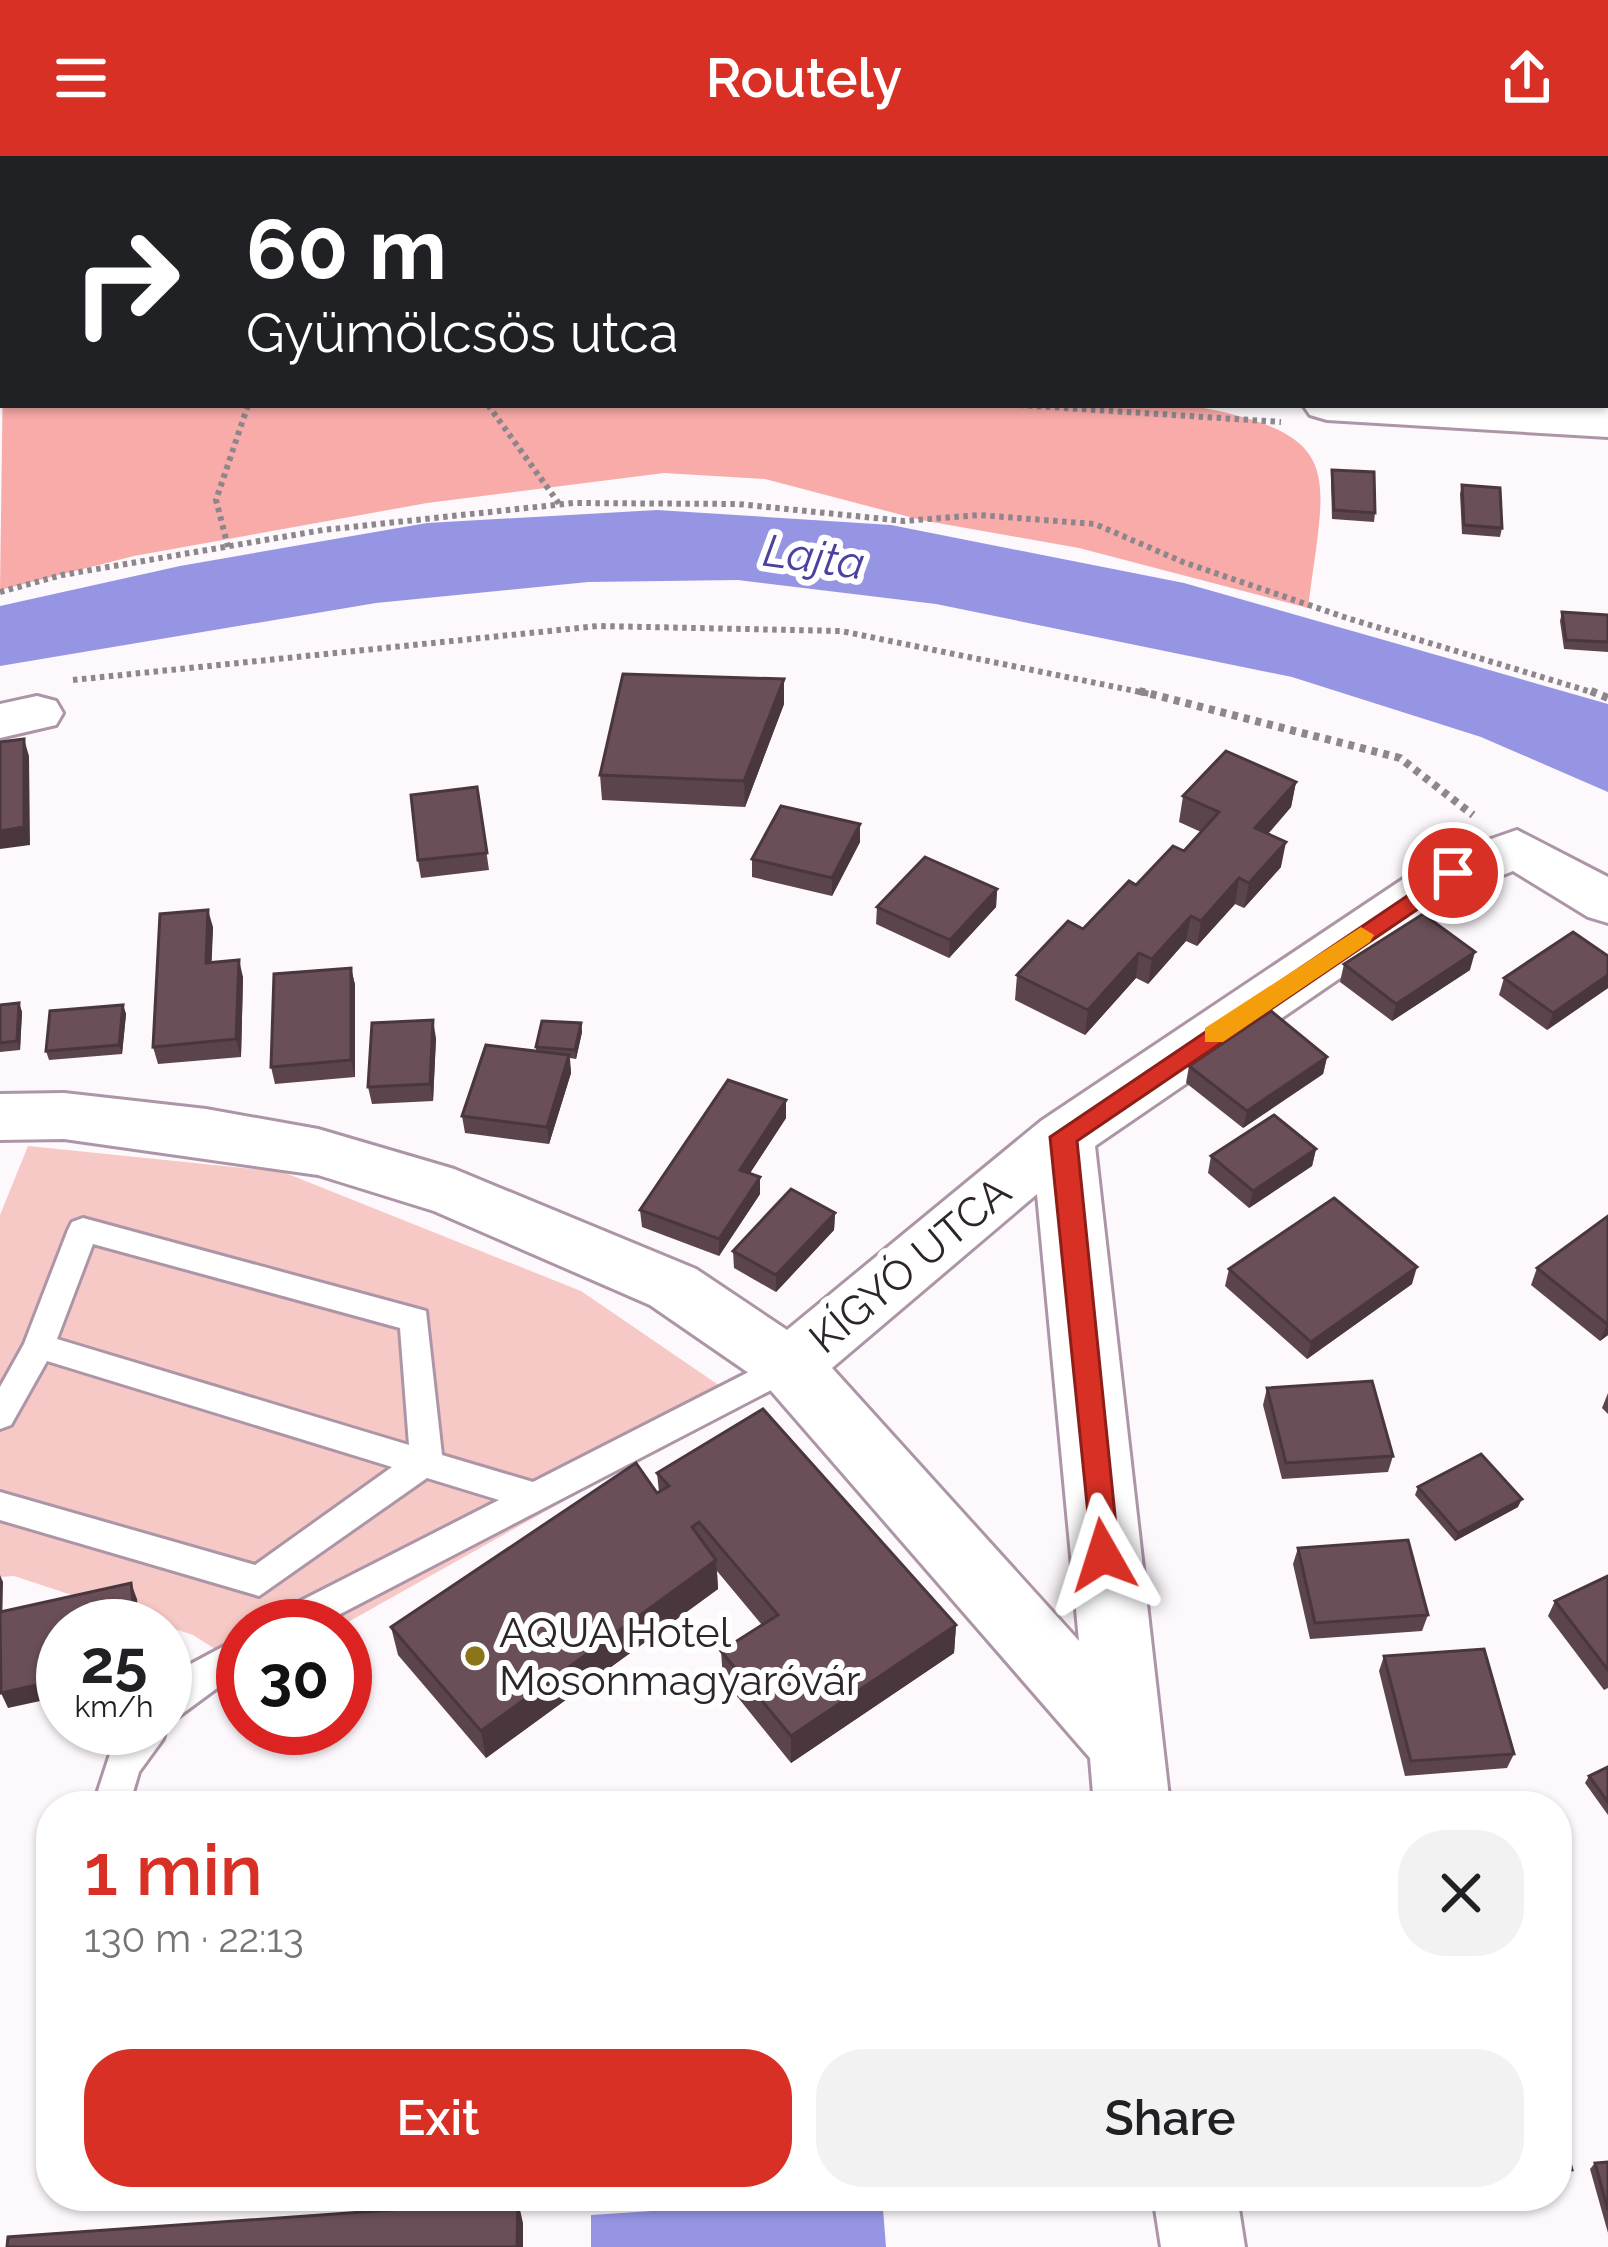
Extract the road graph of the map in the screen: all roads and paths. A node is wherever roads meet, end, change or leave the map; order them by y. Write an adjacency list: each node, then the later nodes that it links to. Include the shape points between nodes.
1 (247, 408): 6 (path, via 216,500)
2 (490, 408): 5 (path)
3 (1377, 408): 4 (street)
4 (1608, 422)
5 (560, 505): 6 (path); 8 (path, via 738,504 904,521 979,515 1095,524 1348,618)
6 (228, 547): 7 (path)
7 (0, 592)
8 (1608, 698)
9 (35, 705): 10 (path, via 598,626 841,631 1093,679 1400,758)
10 (1517, 849): 11 (street); 13 (street, via 1453,873)
11 (1608, 904)
12 (0, 1117): 15 (street, KÍGYÓ UTCA, via 206,1132 318,1152 454,1193 673,1287)
13 (1063, 1137): 15 (street, KÍGYÓ UTCA); 22 (street, KÍGYÓ UTCA)
14 (39, 1346): 16 (lane); 17 (lane); 17 (lane, via 82,1230 415,1320)
15 (789, 1366): 18 (lane); 22 (street, KÍGYÓ UTCA)
16 (0, 1416)
17 (426, 1461): 18 (lane); 19 (lane, via 259,1581)
18 (536, 1497): 20 (lane)
19 (0, 1506)
20 (338, 1599)
21 (131, 1755): 23 (lane)
22 (1127, 1773)
23 (115, 1791)
24 (1197, 2211): 25 (street)
25 (1203, 2247)

